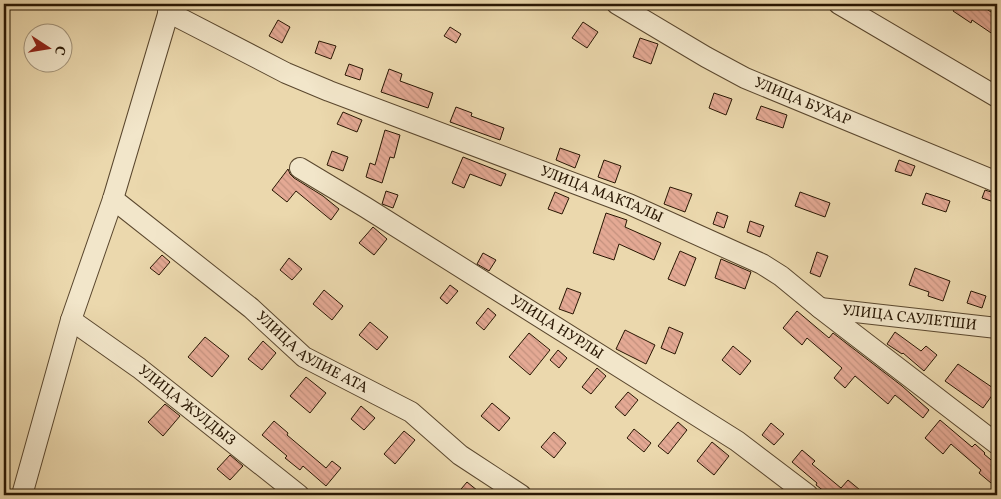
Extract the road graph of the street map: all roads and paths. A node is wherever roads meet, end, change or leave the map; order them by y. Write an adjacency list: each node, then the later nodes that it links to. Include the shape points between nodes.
1 (617, 4): 6 (street, УЛИЦА БУХАР, via 745,78)
2 (839, 4): 4 (street)
3 (169, 8): 7 (street); 8 (street, УЛИЦА МАКТАЛЫ, via 286,73 629,204 762,264)
4 (997, 98)
5 (300, 168): 15 (street, УЛИЦА НУРЛЫ, via 738,441)
6 (997, 182)
7 (113, 199): 9 (street); 14 (street, УЛИЦА АУЛИЕ АТА, via 252,308 304,357 411,412 460,455)
8 (820, 308): 10 (street, УЛИЦА САУЛЕТШИ); 11 (street, УЛИЦА МАКТАЛЫ)
9 (71, 320): 12 (street); 13 (street, УЛИЦА ЖУЛДЫЗ, via 139,368)
10 (996, 324)
11 (997, 444)
12 (22, 495)
13 (299, 495)
14 (521, 495)
15 (808, 495)

